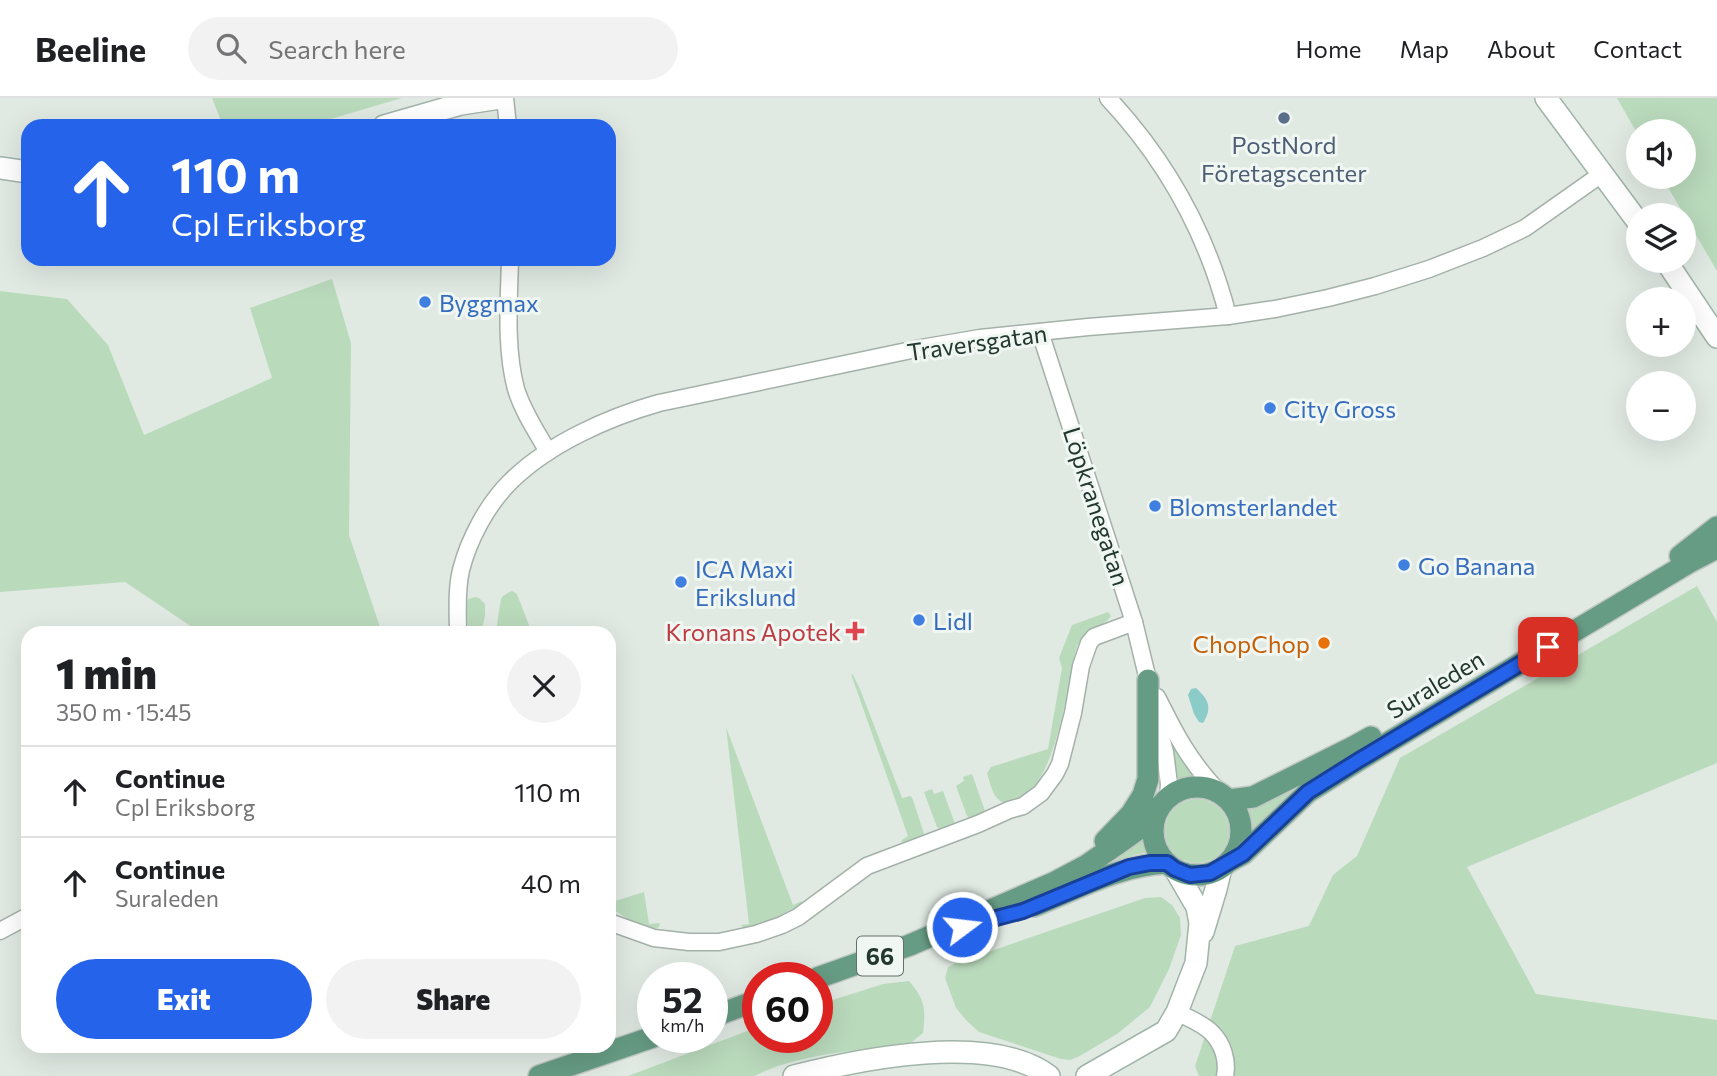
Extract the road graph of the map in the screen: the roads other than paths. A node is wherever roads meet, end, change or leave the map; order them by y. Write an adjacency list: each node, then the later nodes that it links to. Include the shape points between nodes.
1 (502, 98): 4 (street); 5 (street)
2 (1108, 98): 12 (street, via 1177,190 1207,251)
3 (1546, 98): 8 (street)
4 (408, 119)
5 (506, 119)
6 (0, 167): 7 (street)
7 (21, 171)
8 (1603, 173): 9 (street); 12 (street, Traversgatan, via 1525,228 1429,269 1328,298)
9 (1626, 205)
10 (510, 266): 15 (street, via 511,367 517,392)
11 (1674, 273): 14 (street)
12 (1228, 316): 13 (street, Traversgatan)
13 (1040, 332): 15 (street, Traversgatan, via 921,348 659,403 598,424); 18 (street, Löpkranegatan)
14 (1717, 337)
15 (548, 452): 19 (street, Traversgatan, via 509,482 482,518 460,571)
16 (1717, 527): 21 (main road, Suraleden / 66, via 1686,552 1353,747 1253,797)
17 (1717, 548): 23 (main road, Suraleden / 66, via 1308,792 1243,854)
18 (1134, 622): 20 (street, Löpkranegatan); 26 (street, via 1089,643 1060,764 1041,793 1023,806 867,866 798,917 756,934 719,942 689,942 654,938)
19 (458, 626)
20 (1149, 680): 21 (street, Löpkranegatan, via 1182,747); 22 (street, Löpkranegatan, via 1169,784); 28 (main road, via 1148,779 1131,814 1102,844 1052,876)
21 (1223, 795): 22 (main road, 66, via 1196,786); 23 (main road, via 1238,813 1242,832 1240,844)
22 (1164, 801): 24 (main road, via 1153,834 1160,856); 28 (main road, 66, via 1143,826 1087,865)
23 (1225, 864): 24 (main road, 66, via 1197,875); 29 (street)
24 (1171, 866): 28 (main road, 66, via 1129,867 1023,911); 29 (street, via 1197,906)
25 (21, 920): 27 (street)
26 (616, 924)
27 (0, 931)
28 (942, 932): 30 (main road, 66)
29 (1199, 944): 31 (street)
30 (833, 972)
31 (1177, 1012): 38 (street, via 1166,1031); 39 (street, via 1212,1033 1224,1052)
32 (637, 1042): 33 (main road)
33 (616, 1050)
34 (606, 1053): 35 (main road)
35 (539, 1076)
36 (794, 1076): 37 (street, via 835,1065 954,1051 1026,1063)
37 (1049, 1076)
38 (1087, 1076)
39 (1225, 1076)

